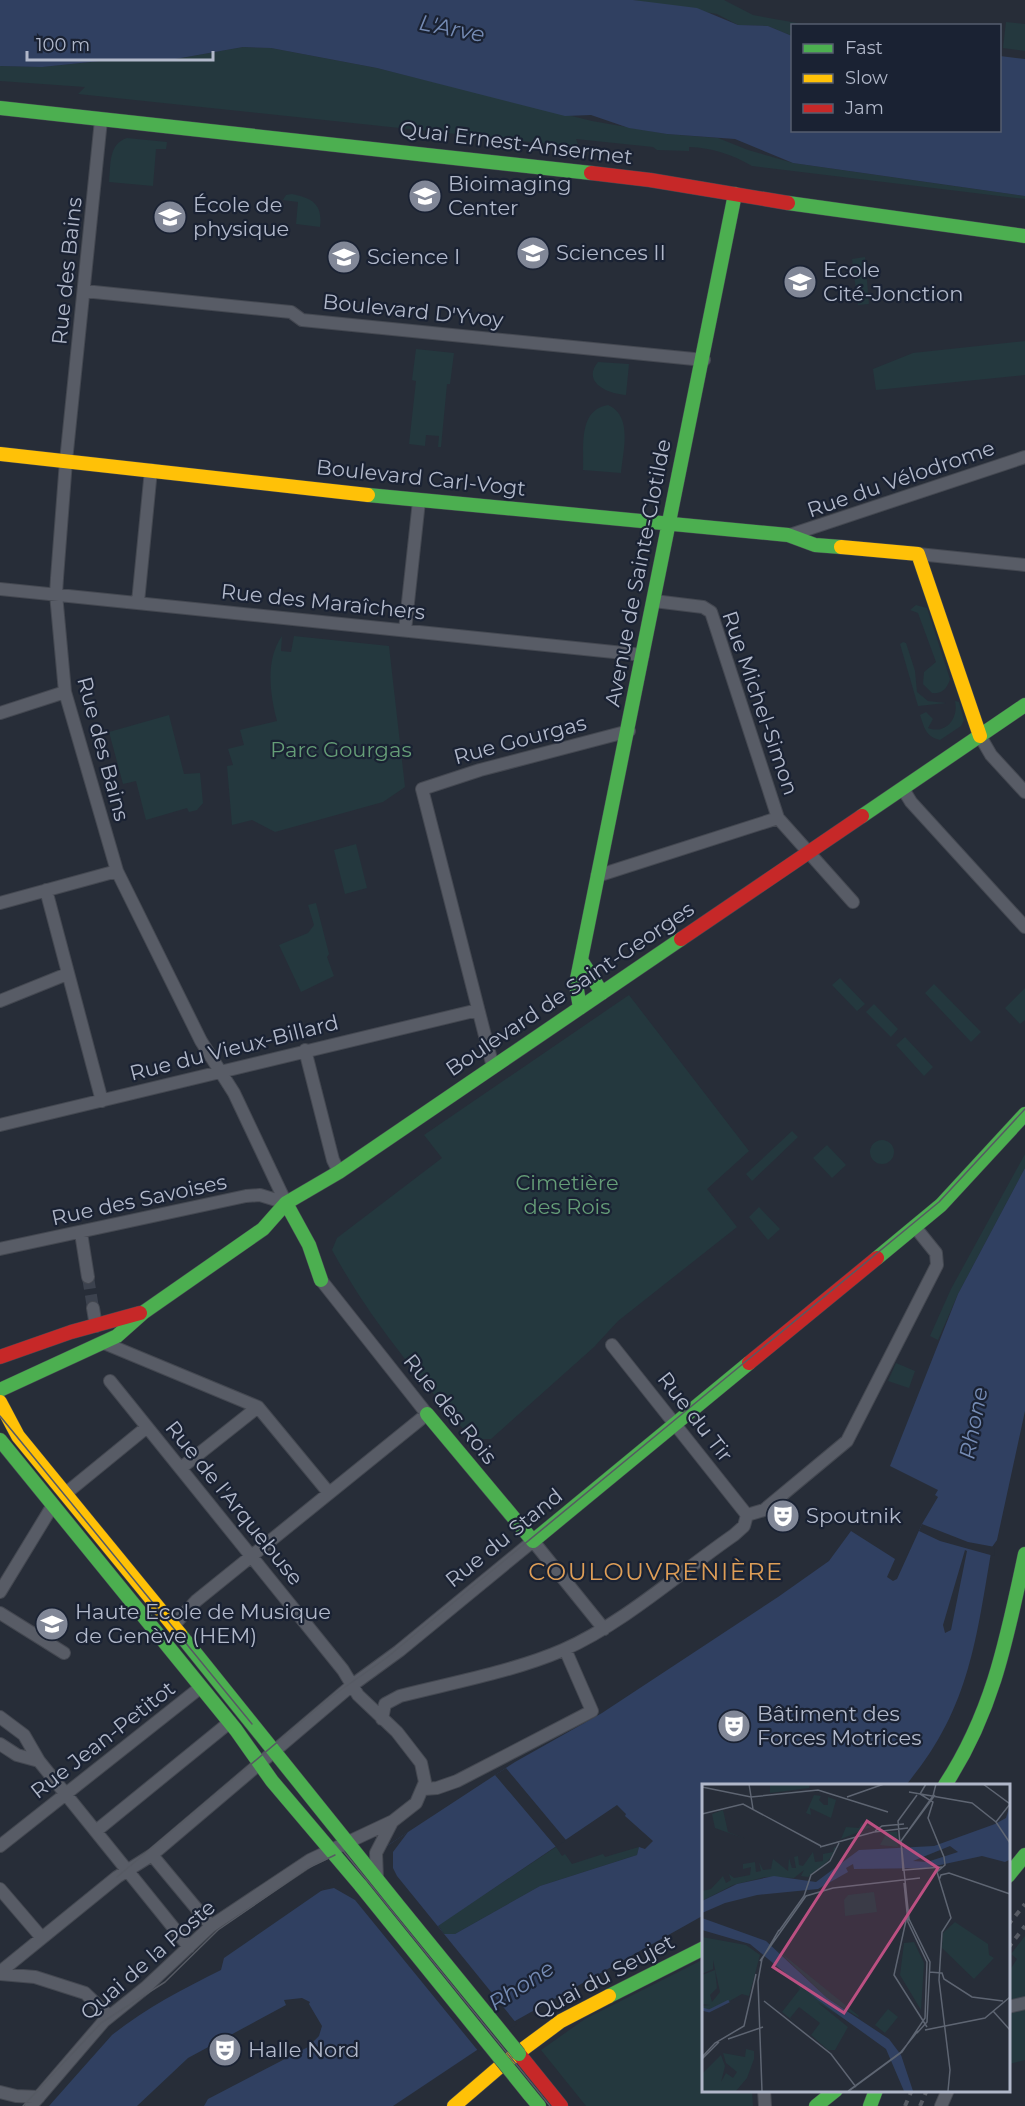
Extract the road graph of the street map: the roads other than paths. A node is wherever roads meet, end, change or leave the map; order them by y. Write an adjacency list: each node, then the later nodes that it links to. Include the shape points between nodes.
1 (0, 108): 2 (street, Quai Ernest-Ansermet)
2 (101, 120): 3 (street, Quai Ernest-Ansermet, via 548,167); 5 (street, Rue des Bains)
3 (735, 194): 4 (street, Quai Ernest-Ansermet); 6 (street, Avenue de Sainte-Clotilde)
4 (1025, 236)
5 (84, 291): 6 (street, Boulevard D'Yvoy, via 291,312 302,320); 9 (street, Rue des Bains)
6 (704, 360): 12 (street, Avenue de Sainte-Clotilde)
7 (0, 454): 9 (street, Boulevard Carl-Vogt)
8 (1025, 457): 13 (street, Rue du Vélodrome)
9 (66, 460): 10 (street, Boulevard Carl-Vogt); 19 (street, Rue des Bains)
10 (151, 470): 11 (street, Boulevard Carl-Vogt); 21 (street)
11 (419, 501): 12 (street, Boulevard Carl-Vogt); 22 (street)
12 (670, 524): 14 (street, Boulevard Carl-Vogt); 20 (street, Avenue de Sainte-Clotilde)
13 (823, 526): 14 (street, Rue du Vélodrome); 15 (street, via 827,539)
14 (788, 536): 15 (street, Boulevard Carl-Vogt, via 815,545)
15 (837, 546): 16 (street, Boulevard Carl-Vogt)
16 (918, 554): 17 (street, Boulevard Carl-Vogt); 28 (street)
17 (1025, 565)
18 (0, 589): 19 (street, Rue des Maraîchers)
19 (56, 594): 21 (street, Rue des Maraîchers); 24 (street, Rue des Bains)
20 (654, 601): 23 (street, Avenue de Sainte-Clotilde); 31 (street, Rue Michel-Simon, via 704,607 711,612)
21 (138, 602): 22 (street, Rue des Maraîchers)
22 (405, 630): 23 (street, Rue des Maraîchers)
23 (643, 655): 27 (street, Avenue de Sainte-Clotilde)
24 (65, 692): 26 (street); 33 (street, Rue des Bains)
25 (1025, 705): 28 (street, Boulevard de Saint-Georges)
26 (0, 712)
27 (629, 731): 34 (street, Avenue de Sainte-Clotilde); 44 (street, Rue Gourgas, via 422,789)
28 (980, 736): 29 (street, Boulevard de Saint-Georges); 30 (street)
29 (903, 789): 32 (street, Boulevard de Saint-Georges); 38 (street)
30 (1025, 792)
31 (778, 818): 32 (street, Rue Michel-Simon); 34 (street)
32 (808, 853): 36 (street, Rue Michel-Simon); 41 (street, Boulevard de Saint-Georges)
33 (117, 871): 35 (street); 47 (street, Rue des Bains, via 201,1041)
34 (597, 876): 39 (street, Avenue de Sainte-Clotilde)
35 (46, 890): 37 (street); 40 (street)
36 (853, 902)
37 (0, 903)
38 (1025, 927)
39 (580, 960): 41 (street); 43 (street, Avenue de Sainte-Clotilde, via 576,984)
40 (68, 974): 42 (street); 48 (street)
41 (602, 993): 43 (street, Boulevard de Saint-Georges)
42 (0, 1001)
43 (580, 1008): 46 (street, Boulevard de Saint-Georges)
44 (478, 1010): 45 (street, Rue du Vieux-Billard); 46 (street)
45 (305, 1050): 47 (street, Rue du Vieux-Billard); 51 (street)
46 (493, 1067): 51 (street, Boulevard de Saint-Georges)
47 (221, 1071): 48 (street, Rue du Vieux-Billard); 52 (street, Rue des Bains)
48 (102, 1101): 50 (street, Rue du Vieux-Billard)
49 (1025, 1114): 53 (street, Rue du Stand, via 954,1193)
50 (0, 1125)
51 (339, 1172): 52 (street, Boulevard de Saint-Georges)
52 (286, 1203): 54 (street, Rue des Savoises, via 260,1195 246,1196); 57 (street, Rue des Rois, via 309,1245); 59 (street, Boulevard de Saint-Georges, via 263,1229)
53 (915, 1227): 69 (street, Rue du Stand); 76 (street, via 936,1253 937,1265 847,1441 764,1510)
54 (81, 1233): 55 (street, Rue des Savoises); 56 (street)
55 (0, 1249)
56 (88, 1277)
57 (321, 1280): 68 (street, Rue des Rois)
58 (93, 1308): 60 (street)
59 (144, 1312): 60 (street); 61 (street)
60 (96, 1326): 63 (street)
61 (104, 1342): 65 (street); 67 (street)
62 (612, 1345): 69 (street, Rue du Tir)
63 (0, 1357)
64 (110, 1381): 70 (street, Rue de l'Arquebuse)
65 (0, 1390)
66 (0, 1402): 74 (street, via 12,1427)
67 (258, 1407): 72 (street); 73 (street)
68 (427, 1414): 73 (street); 77 (street, Rue des Rois)
69 (676, 1423): 76 (street, Rue du Tir); 77 (street, Rue du Stand)
70 (147, 1427): 72 (street, Rue de l'Arquebuse); 74 (street)
71 (0, 1440): 75 (street)
72 (181, 1468): 79 (street, Rue de l'Arquebuse)
73 (329, 1493): 79 (street)
74 (65, 1494): 82 (street)
75 (53, 1505): 80 (street); 87 (street)
76 (747, 1515): 83 (street, via 744,1526)
77 (533, 1541): 83 (street, Rue des Rois); 86 (street, Rue du Stand)
78 (1025, 1554): 95 (street, via 988,1709 968,1752)
79 (252, 1556): 82 (street, via 196,1601); 86 (street, Rue de l'Arquebuse, via 343,1670)
80 (0, 1592)
81 (0, 1613): 85 (street)
82 (173, 1626): 92 (street)
83 (604, 1629): 84 (street)
84 (565, 1649): 89 (street, via 400,1696 385,1704); 96 (street, via 592,1711 457,1781)
85 (64, 1653)
86 (351, 1686): 89 (street, Rue de l'Arquebuse); 92 (street, Rue du Stand)
87 (201, 1687): 90 (street); 97 (street, Rue Jean-Petitot)
88 (0, 1717): 93 (street, via 24,1734)
89 (382, 1719): 96 (street, Rue de l'Arquebuse, via 421,1763)
90 (230, 1722): 94 (street); 99 (street)
91 (0, 1744): 93 (street, via 17,1755)
92 (276, 1752): 94 (street, Rue du Stand); 100 (street)
93 (39, 1761): 97 (street)
94 (260, 1765): 102 (street); 103 (street, Rue du Stand)
95 (946, 1784)
96 (424, 1789): 98 (street, via 416,1803)
97 (66, 1794): 99 (street); 101 (street, Rue Jean-Petitot)
98 (393, 1821): 100 (street, Quai de la Poste); 107 (street, via 376,1853)
99 (96, 1831): 105 (street)
100 (347, 1842): 102 (street, Quai de la Poste); 107 (street)
101 (0, 1846)
102 (329, 1850): 109 (street, Quai de la Poste); 124 (street, bridge)
103 (152, 1855): 105 (street, Rue du Stand); 109 (street)
104 (1025, 1855): 106 (street)
105 (122, 1873): 110 (street, Rue du Stand); 111 (street)
106 (1010, 1874)
107 (378, 1881): 125 (street, bridge)
108 (0, 1889): 110 (street)
109 (211, 1926): 111 (street, Quai de la Poste)
110 (42, 1938): 113 (street, Rue du Stand)
111 (189, 1947): 116 (street, Quai de la Poste)
112 (702, 1949): 123 (street, Quai du Seujet, via 561,2021)
113 (0, 1973): 116 (street, via 35,1977 85,1993)
114 (1025, 2003): 115 (street)
115 (1010, 2007)
116 (109, 2016): 122 (street, Quai de la Poste)
117 (764, 2091): 126 (street)
118 (835, 2091): 127 (street)
119 (876, 2091): 128 (street)
120 (948, 2091): 129 (street)
121 (0, 2092): 122 (street)
122 (35, 2101)
123 (454, 2106)
124 (539, 2106)
125 (561, 2106)
126 (765, 2106)
127 (816, 2106)
128 (870, 2106)
129 (941, 2106)

